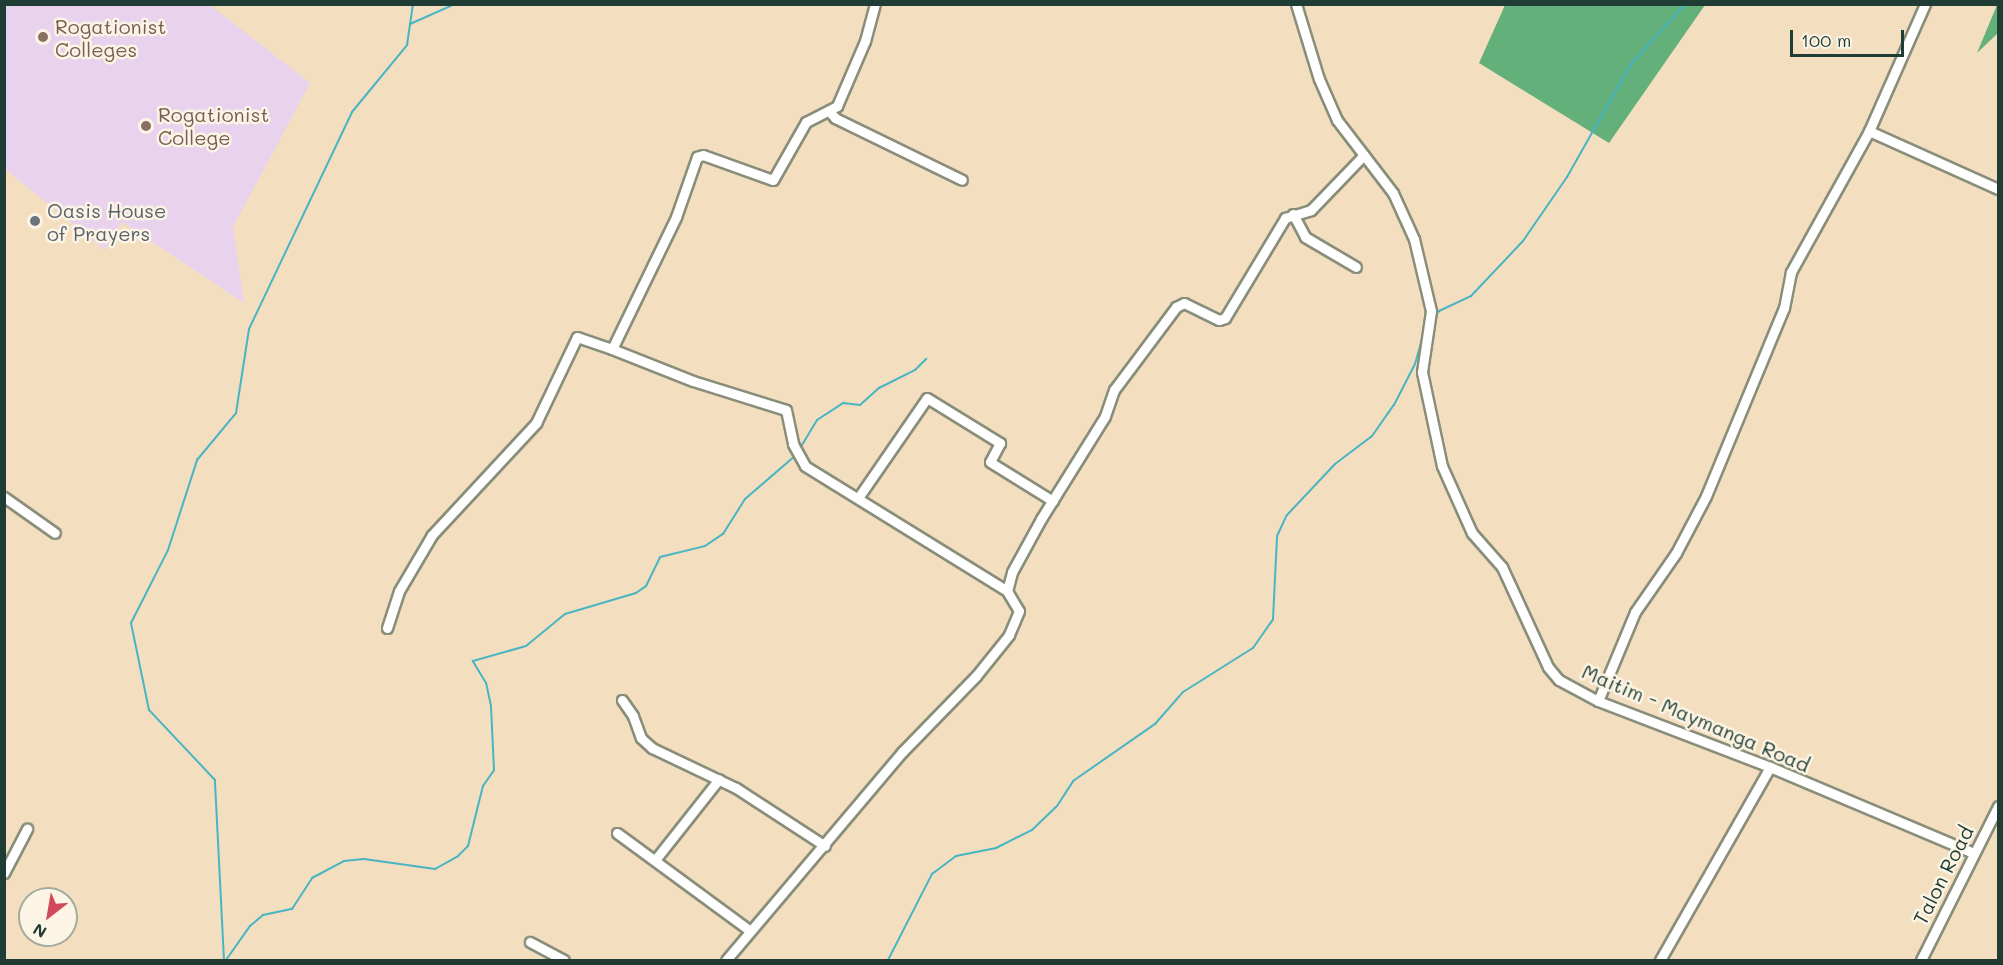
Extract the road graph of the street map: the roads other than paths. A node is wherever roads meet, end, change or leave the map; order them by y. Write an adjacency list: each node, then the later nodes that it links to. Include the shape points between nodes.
1 (875, 4): 4 (street, via 847,85 837,106)
2 (1296, 4): 6 (street, Maitim - Maymanga Road, via 1337,120)
3 (1925, 4): 5 (street)
4 (829, 111): 7 (street, via 835,118); 11 (street, via 806,122 772,182 703,155 697,157 676,217)
5 (1869, 131): 8 (street); 19 (street, via 1791,272 1776,328 1706,496 1676,553 1635,612)
6 (1364, 155): 9 (street, via 1311,210); 19 (street, Maitim - Maymanga Road, via 1401,206 1414,239 1430,317 1422,372 1432,431 1464,518 1502,567 1548,667 1559,680)
7 (963, 180)
8 (1998, 189)
9 (1293, 214): 10 (street, via 1305,237); 14 (street, via 1282,222 1225,318 1219,320 1184,303 1176,307 1114,390 1105,416)
10 (1356, 267)
11 (612, 349): 13 (street, via 693,381 780,406 790,415 792,444 805,466); 17 (street, via 577,337 536,423 432,535 399,591)
12 (4, 497): 15 (street)
13 (858, 498): 14 (street, via 927,398 1000,443 990,462); 16 (street)
14 (1053, 501): 16 (street, via 1012,572)
15 (55, 532)
16 (1007, 591): 25 (street, via 1019,611 1009,635 963,691 902,752)
17 (387, 628)
18 (622, 700): 21 (street, via 641,738 652,748)
19 (1598, 701): 20 (street, Maitim - Maymanga Road)
20 (1770, 767): 26 (street, Maitim - Maymanga Road); 33 (street)
21 (719, 779): 25 (street); 27 (street)
22 (1998, 806): 26 (street, Talon Road)
23 (27, 829): 28 (street)
24 (617, 833): 27 (street)
25 (825, 846): 29 (street)
26 (1974, 853): 34 (street, Talon Road)
27 (656, 860): 29 (street)
28 (4, 873)
29 (749, 930): 32 (street)
30 (530, 942): 31 (street)
31 (564, 960)
32 (726, 960)
33 (1660, 960)
34 (1921, 960)

